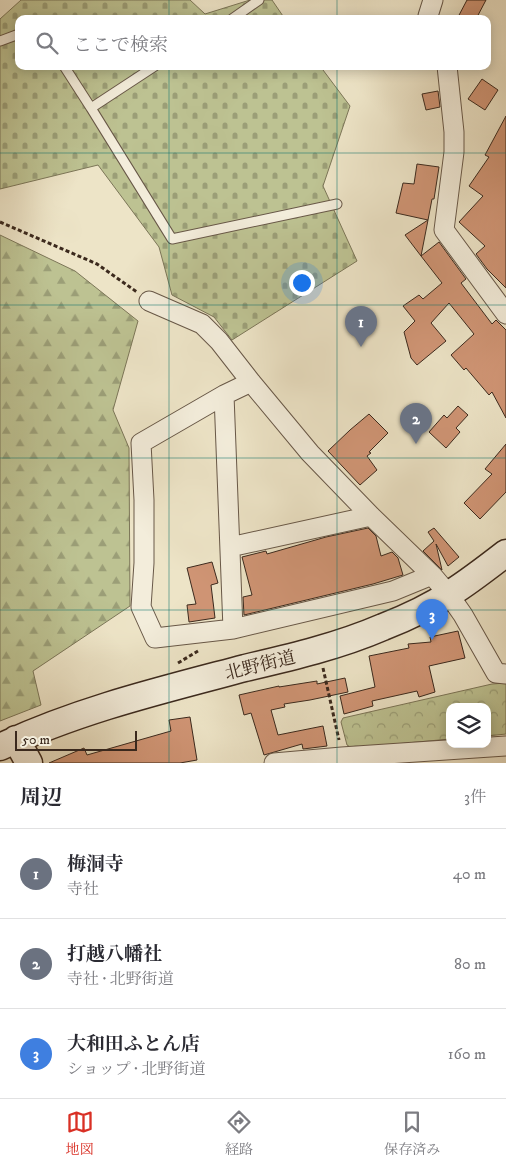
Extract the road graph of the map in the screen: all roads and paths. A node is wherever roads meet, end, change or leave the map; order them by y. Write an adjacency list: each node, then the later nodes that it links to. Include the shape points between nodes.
1 (259, 0): 3 (lane)
2 (433, 0): 4 (street)
3 (238, 15)
4 (428, 15)
5 (15, 35): 6 (lane)
6 (0, 41)
7 (67, 70): 10 (lane)
8 (149, 70): 10 (lane)
9 (447, 70): 14 (street, via 454,152 444,230)
10 (91, 108): 11 (lane, via 172,239)
11 (337, 204)
12 (0, 222): 13 (path, via 97,264)
13 (149, 301): 15 (street, via 202,324)
14 (506, 314)
15 (251, 382): 16 (street); 17 (street, via 310,452)
16 (224, 395): 18 (street); 22 (street, via 141,443 144,500 141,607 155,638)
17 (371, 516): 18 (street); 20 (street)
18 (230, 547): 22 (street)
19 (506, 553): 21 (main road, 北野街道)
20 (432, 575): 21 (street); 22 (street, via 393,591)
21 (449, 595): 24 (street, via 496,673); 25 (main road, 北野街道, via 355,638 126,700)
22 (233, 630)
23 (323, 665): 27 (path)
24 (506, 674)
25 (8, 743): 28 (main road)
26 (506, 746): 27 (street)
27 (342, 757): 29 (street)
28 (29, 763)
29 (274, 763)

